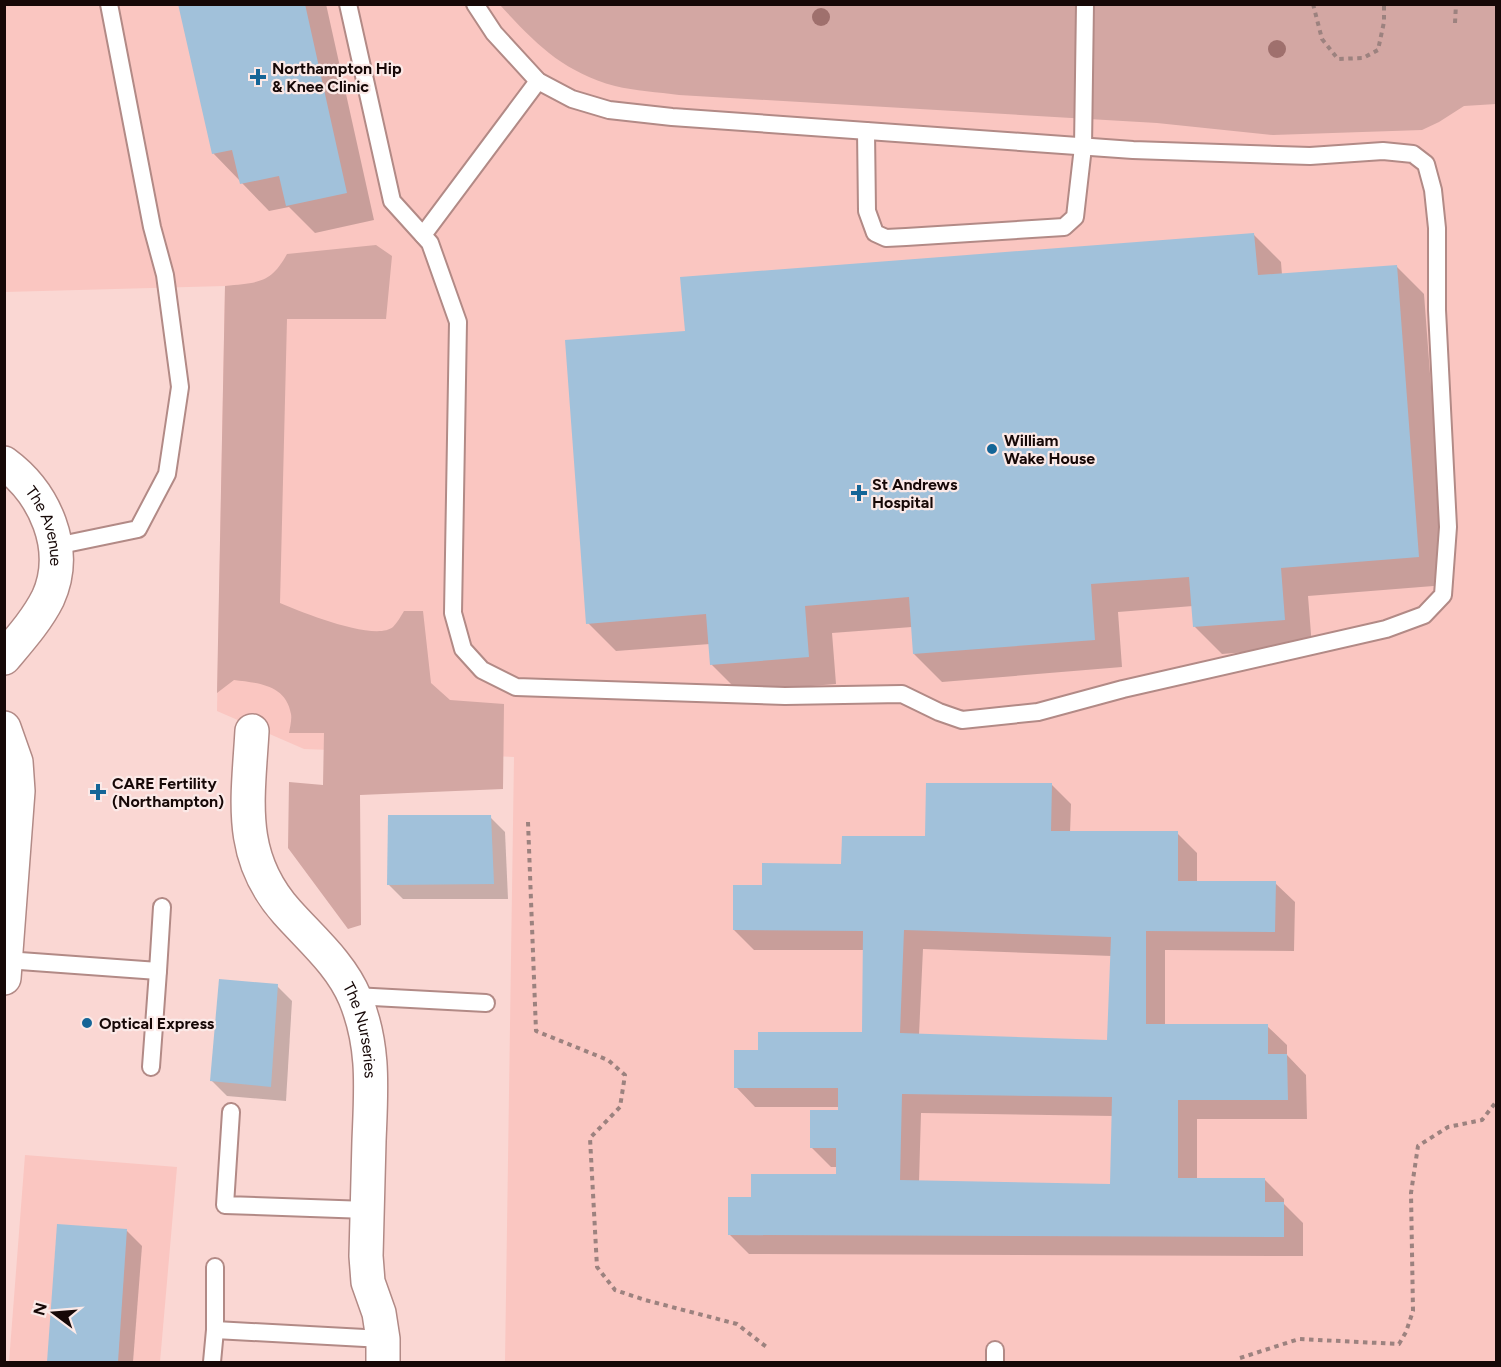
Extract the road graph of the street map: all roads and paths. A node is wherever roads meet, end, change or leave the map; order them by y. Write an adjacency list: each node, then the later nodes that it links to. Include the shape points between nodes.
1 (109, 4): 14 (lane, via 152,227 165,275 180,387 167,474 138,529)
2 (348, 4): 12 (lane, via 392,201)
3 (475, 4): 9 (lane, via 494,33)
4 (1085, 4): 11 (lane)
5 (1313, 4): 6 (path, via 1322,39 1338,59 1364,58 1378,50)
6 (1384, 4)
7 (1456, 4): 8 (path)
8 (1455, 23)
9 (538, 81): 10 (lane, via 572,99 609,110); 12 (lane)
10 (866, 131): 11 (lane); 11 (lane, via 867,211 875,233 886,238 1064,228 1075,217)
11 (1083, 147): 12 (lane, via 1310,156 1383,151 1413,154 1426,164 1437,228 1437,310 1448,527 1443,595 1424,615 1386,629 1096,695 1038,712 962,720 902,694 785,696 516,687 482,670 463,648 453,614 458,322 430,243)
12 (423, 235)
13 (4, 463): 14 (street, The Avenue, via 20,474 38,497)
14 (56, 546): 15 (street, The Avenue, via 48,597)
15 (4, 658)
16 (4, 728): 20 (street, via 16,762 18,791)
17 (252, 731): 22 (street, The Nurseries, via 247,805 256,861 266,885 343,976)
18 (528, 822): 30 (path, via 536,1030 608,1060 625,1075 620,1107 590,1138 597,1267 615,1290 737,1324)
19 (162, 907): 21 (lane)
20 (5, 969): 21 (lane)
21 (158, 971): 24 (lane)
22 (354, 996): 23 (lane); 27 (street, The Nurseries, via 367,1032 371,1066)
23 (486, 1003)
24 (151, 1067)
25 (1497, 1102): 32 (path, via 1482,1120 1448,1127 1418,1146 1412,1193 1413,1311 1399,1344 1299,1339)
26 (231, 1113): 27 (lane, via 225,1205)
27 (367, 1210): 31 (street, The Nurseries, via 368,1282 379,1314)
28 (214, 1267): 29 (lane)
29 (215, 1330): 31 (lane); 33 (lane)
30 (769, 1349)
31 (383, 1351)
32 (1240, 1358)
33 (212, 1362)

